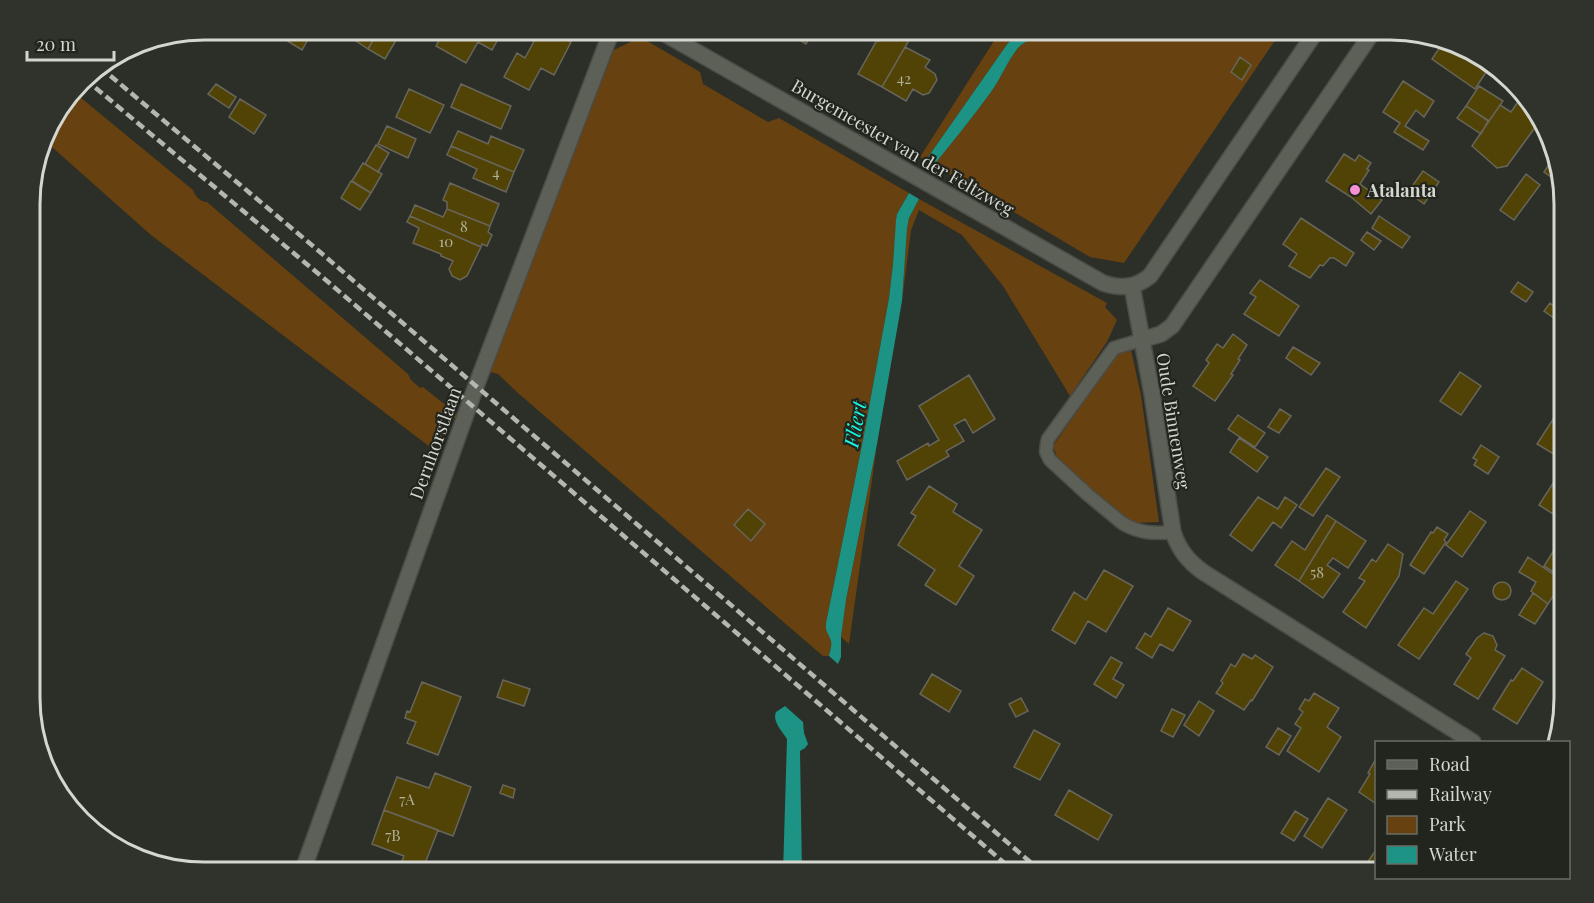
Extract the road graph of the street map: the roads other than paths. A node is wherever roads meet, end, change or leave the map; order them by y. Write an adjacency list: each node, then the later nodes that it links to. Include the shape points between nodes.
1 (608, 41): 9 (street, Dernhorstlaan, via 476,386)
2 (677, 41): 5 (street, Burgemeester van der Feltzweg, via 1103,283)
3 (1310, 41): 5 (street, via 1157,267 1143,282)
4 (1366, 41): 6 (street, via 1172,326)
5 (1132, 286): 6 (street)
6 (1141, 340): 7 (street, Oude Binnenweg); 7 (lane, Oude Binnenweg, via 1114,348 1048,439 1046,452 1050,460 1122,523 1143,532)
7 (1173, 532): 8 (street, Oude Binnenweg, via 1187,559 1203,572)
8 (1471, 741)
9 (306, 862)

